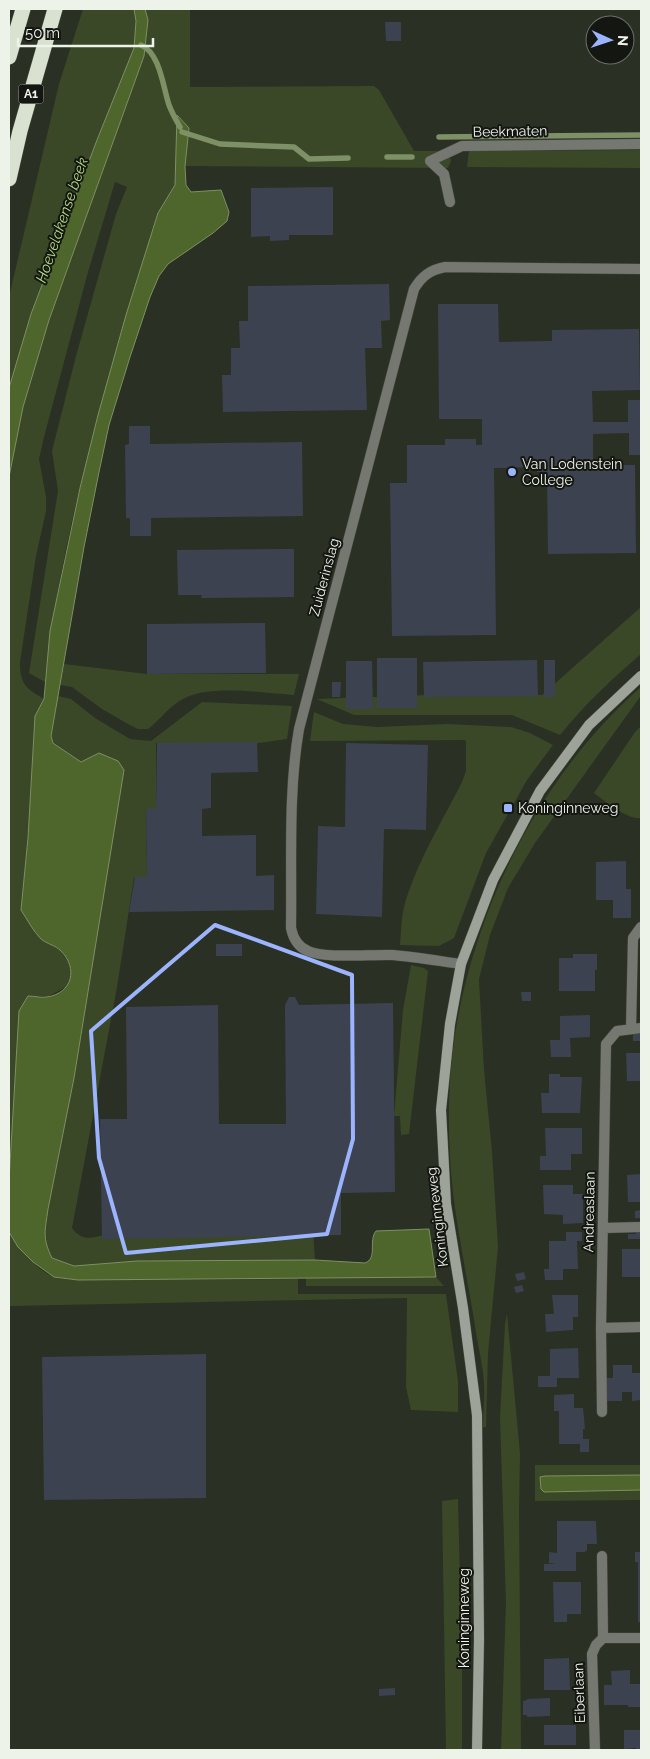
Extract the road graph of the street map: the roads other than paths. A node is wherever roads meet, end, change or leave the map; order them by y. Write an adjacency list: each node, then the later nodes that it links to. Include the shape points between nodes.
1 (23, 9): 3 (highway)
2 (55, 9): 5 (highway, A1)
3 (9, 58)
4 (641, 144): 6 (street, Beekmaten, via 462,146 430,161 444,174)
5 (9, 180)
6 (450, 202)
7 (641, 269): 10 (street, Zuiderinslag, via 445,267 420,279 414,288 299,729 293,782 291,928 299,945 320,954 394,956)
8 (641, 676): 10 (main road, Koninginneweg, via 589,725 540,791 493,880)
9 (641, 927): 11 (street, via 633,938)
10 (461, 964): 20 (main road, Koninginneweg, via 450,1024 441,1110 446,1204 477,1415)
11 (636, 1028): 13 (street, Andreaslaan, via 617,1031 606,1044)
12 (641, 1227): 13 (street)
13 (603, 1228): 15 (street, Andreaslaan)
14 (641, 1327): 15 (street)
15 (601, 1328): 16 (street, Andreaslaan)
16 (602, 1412)
17 (602, 1556): 18 (street, Eiberlaan)
18 (603, 1638): 19 (street); 21 (street, Eiberlaan, via 592,1654)
19 (641, 1638)
20 (477, 1750)
21 (595, 1750)

